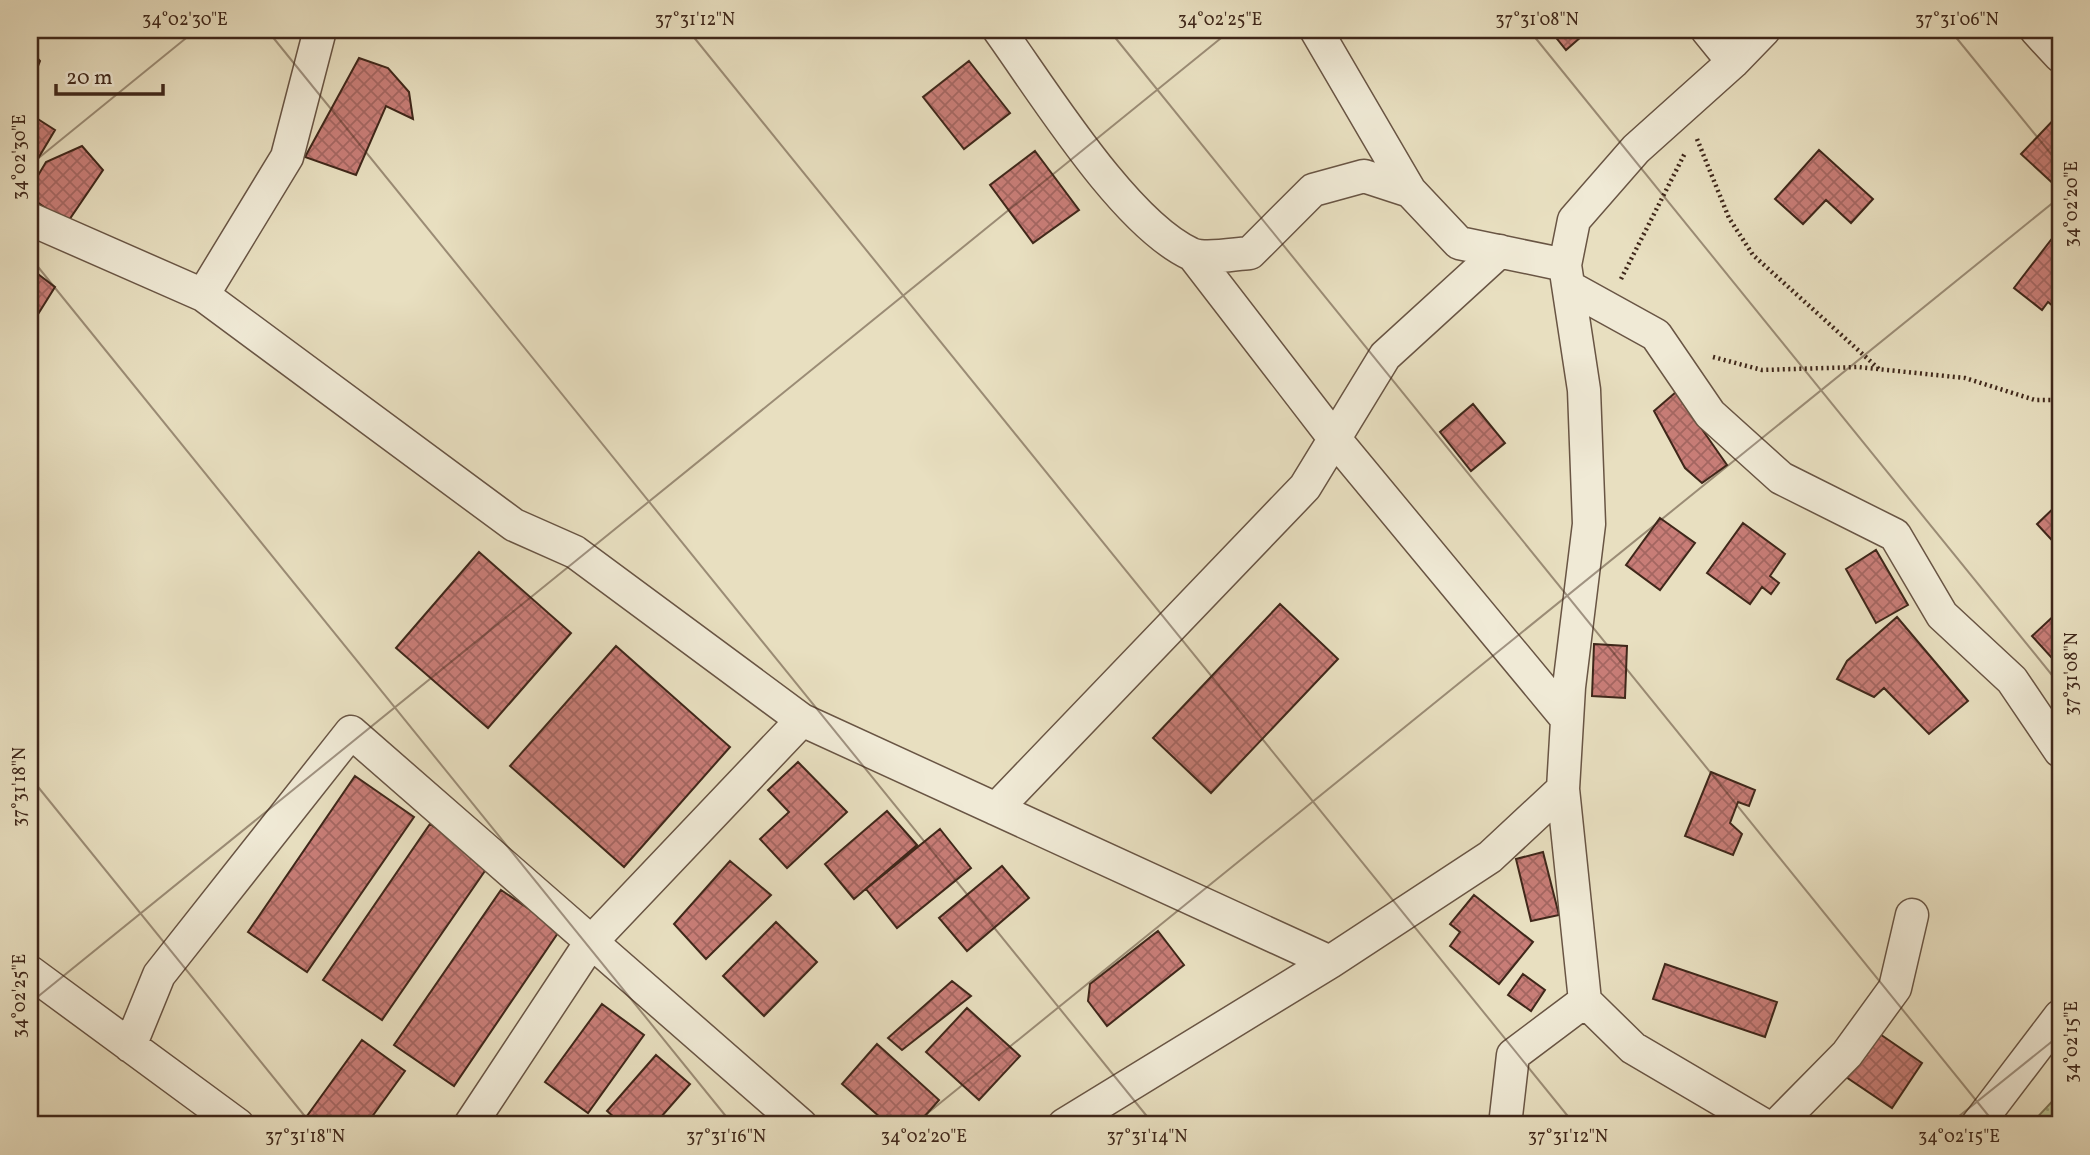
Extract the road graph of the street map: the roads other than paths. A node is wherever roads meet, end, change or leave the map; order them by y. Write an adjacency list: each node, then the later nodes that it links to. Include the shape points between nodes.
1 (320, 30): 14 (street, via 287,157)
2 (999, 30): 12 (street, via 1099,169 1156,231)
3 (1317, 30): 9 (street)
4 (1707, 30): 8 (street)
5 (1764, 30): 8 (street)
6 (2036, 30): 7 (street)
7 (2060, 56)
8 (1733, 62): 13 (street, via 1636,149 1574,220)
9 (1410, 191): 11 (street, via 1459,243); 12 (street, via 1364,176 1313,190 1250,253)
10 (30, 219): 14 (street)
11 (1500, 251): 13 (street); 15 (street, via 1385,356)
12 (1193, 255): 15 (street)
13 (1568, 277): 16 (street, via 1584,390 1589,524); 18 (street, via 1606,308 1656,335 1710,414 1781,478 1895,535 1942,615 2012,680)
14 (203, 295): 17 (street, via 514,525 575,552)
15 (1335, 438): 16 (street); 20 (street, via 1305,487)
16 (1567, 719): 19 (street)
17 (802, 720): 20 (street); 22 (street)
18 (2060, 751)
19 (1563, 789): 23 (street, via 1490,857); 25 (street)
20 (996, 809): 23 (street)
21 (1912, 915): 34 (street, via 1895,988 1847,1054)
22 (591, 942): 27 (street, via 351,733 159,975); 29 (street); 30 (street)
23 (1330, 962): 31 (street)
24 (30, 972): 27 (street)
25 (1585, 1001): 32 (street, via 1513,1055); 33 (street, via 1633,1048)
26 (2060, 1016): 35 (street)
27 (130, 1046): 28 (street)
28 (238, 1125)
29 (470, 1125)
30 (801, 1125)
31 (1064, 1125)
32 (1505, 1125)
33 (1764, 1125)
34 (1777, 1125)
35 (1977, 1125)

